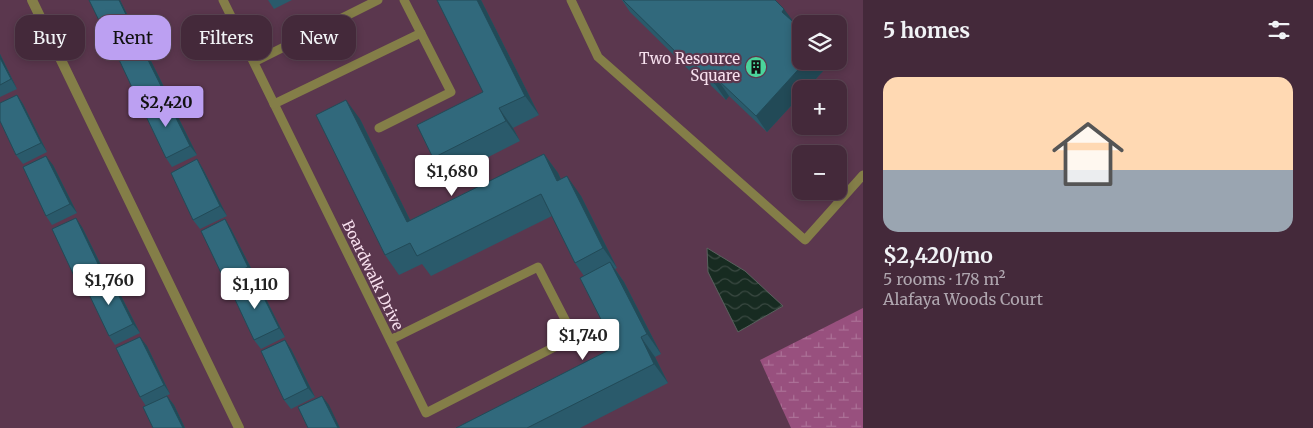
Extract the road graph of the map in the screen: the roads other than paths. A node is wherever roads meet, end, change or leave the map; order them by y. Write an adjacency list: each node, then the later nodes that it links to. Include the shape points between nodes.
1 (32, 0): 12 (street)
2 (223, 0): 7 (lane, Boardwalk Drive)
3 (378, 0): 7 (lane)
4 (404, 0): 6 (lane)
5 (571, 0): 10 (lane, via 598,56 805,240)
6 (421, 33): 8 (lane); 9 (lane, via 451,92)
7 (254, 62): 8 (lane, Boardwalk Drive)
8 (274, 104): 11 (lane, Boardwalk Drive)
9 (378, 128)
10 (863, 174)
11 (390, 340): 11 (lane, Boardwalk Drive, via 538,267 574,337 426,413)
12 (239, 428)

